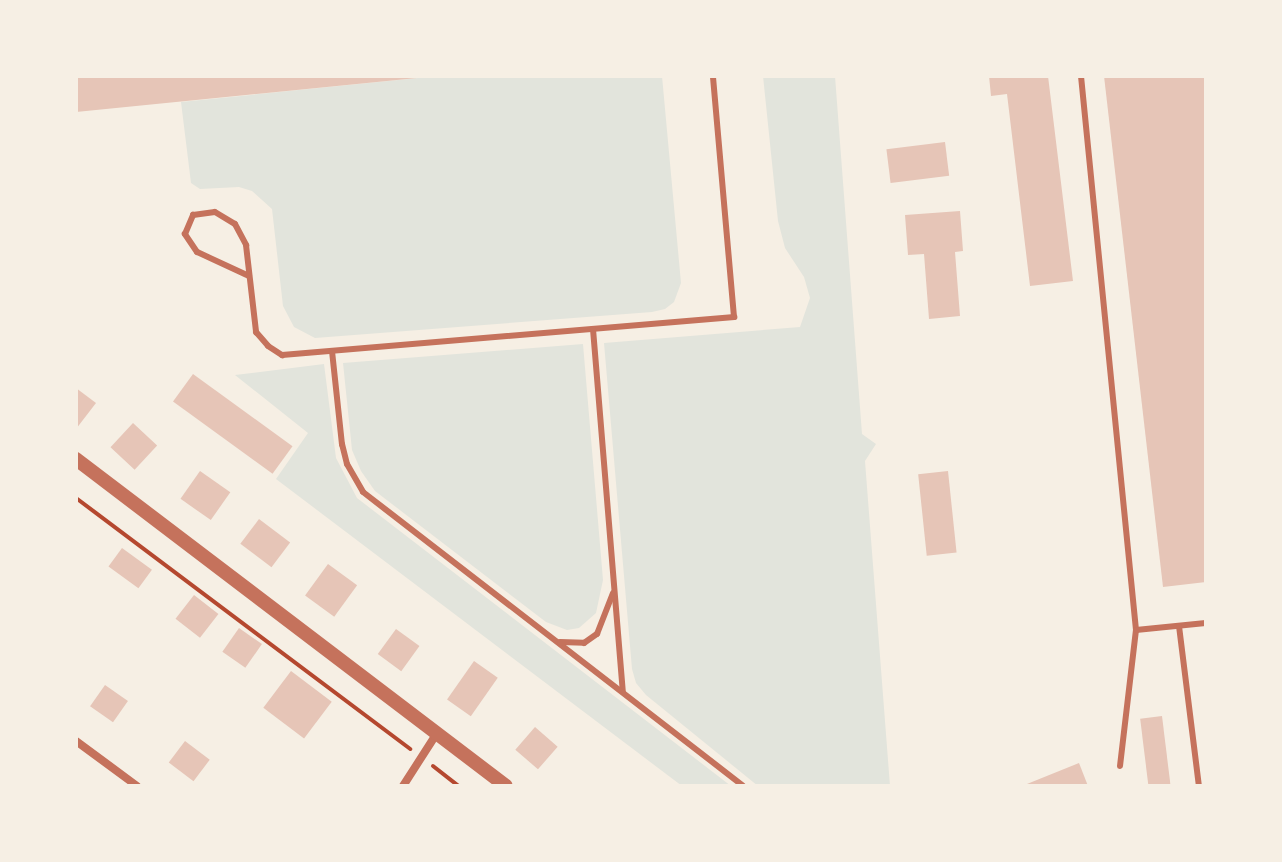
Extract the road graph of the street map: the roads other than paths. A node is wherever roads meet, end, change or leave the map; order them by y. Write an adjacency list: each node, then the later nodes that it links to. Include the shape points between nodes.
1 (713, 76): 4 (lane, via 734,317)
2 (1081, 76): 10 (lane)
3 (249, 276): 5 (lane, via 197,252 185,234 193,215 215,212 235,224 246,245 256,332 268,346 282,355)
4 (593, 329): 5 (lane); 7 (lane)
5 (332, 351): 11 (lane, via 342,444 363,492)
6 (76, 459): 13 (street)
7 (614, 589): 11 (lane, via 597,634 573,645); 12 (lane)
8 (1206, 623): 9 (lane)
9 (1179, 626): 10 (lane); 20 (lane)
10 (1136, 630): 15 (lane)
11 (556, 642): 12 (lane)
12 (623, 693): 19 (lane)
13 (437, 733): 17 (street); 18 (street)
14 (76, 741): 16 (street)
15 (1120, 766)
16 (137, 786)
17 (403, 786)
18 (506, 786)
19 (743, 786)
20 (1199, 786)

